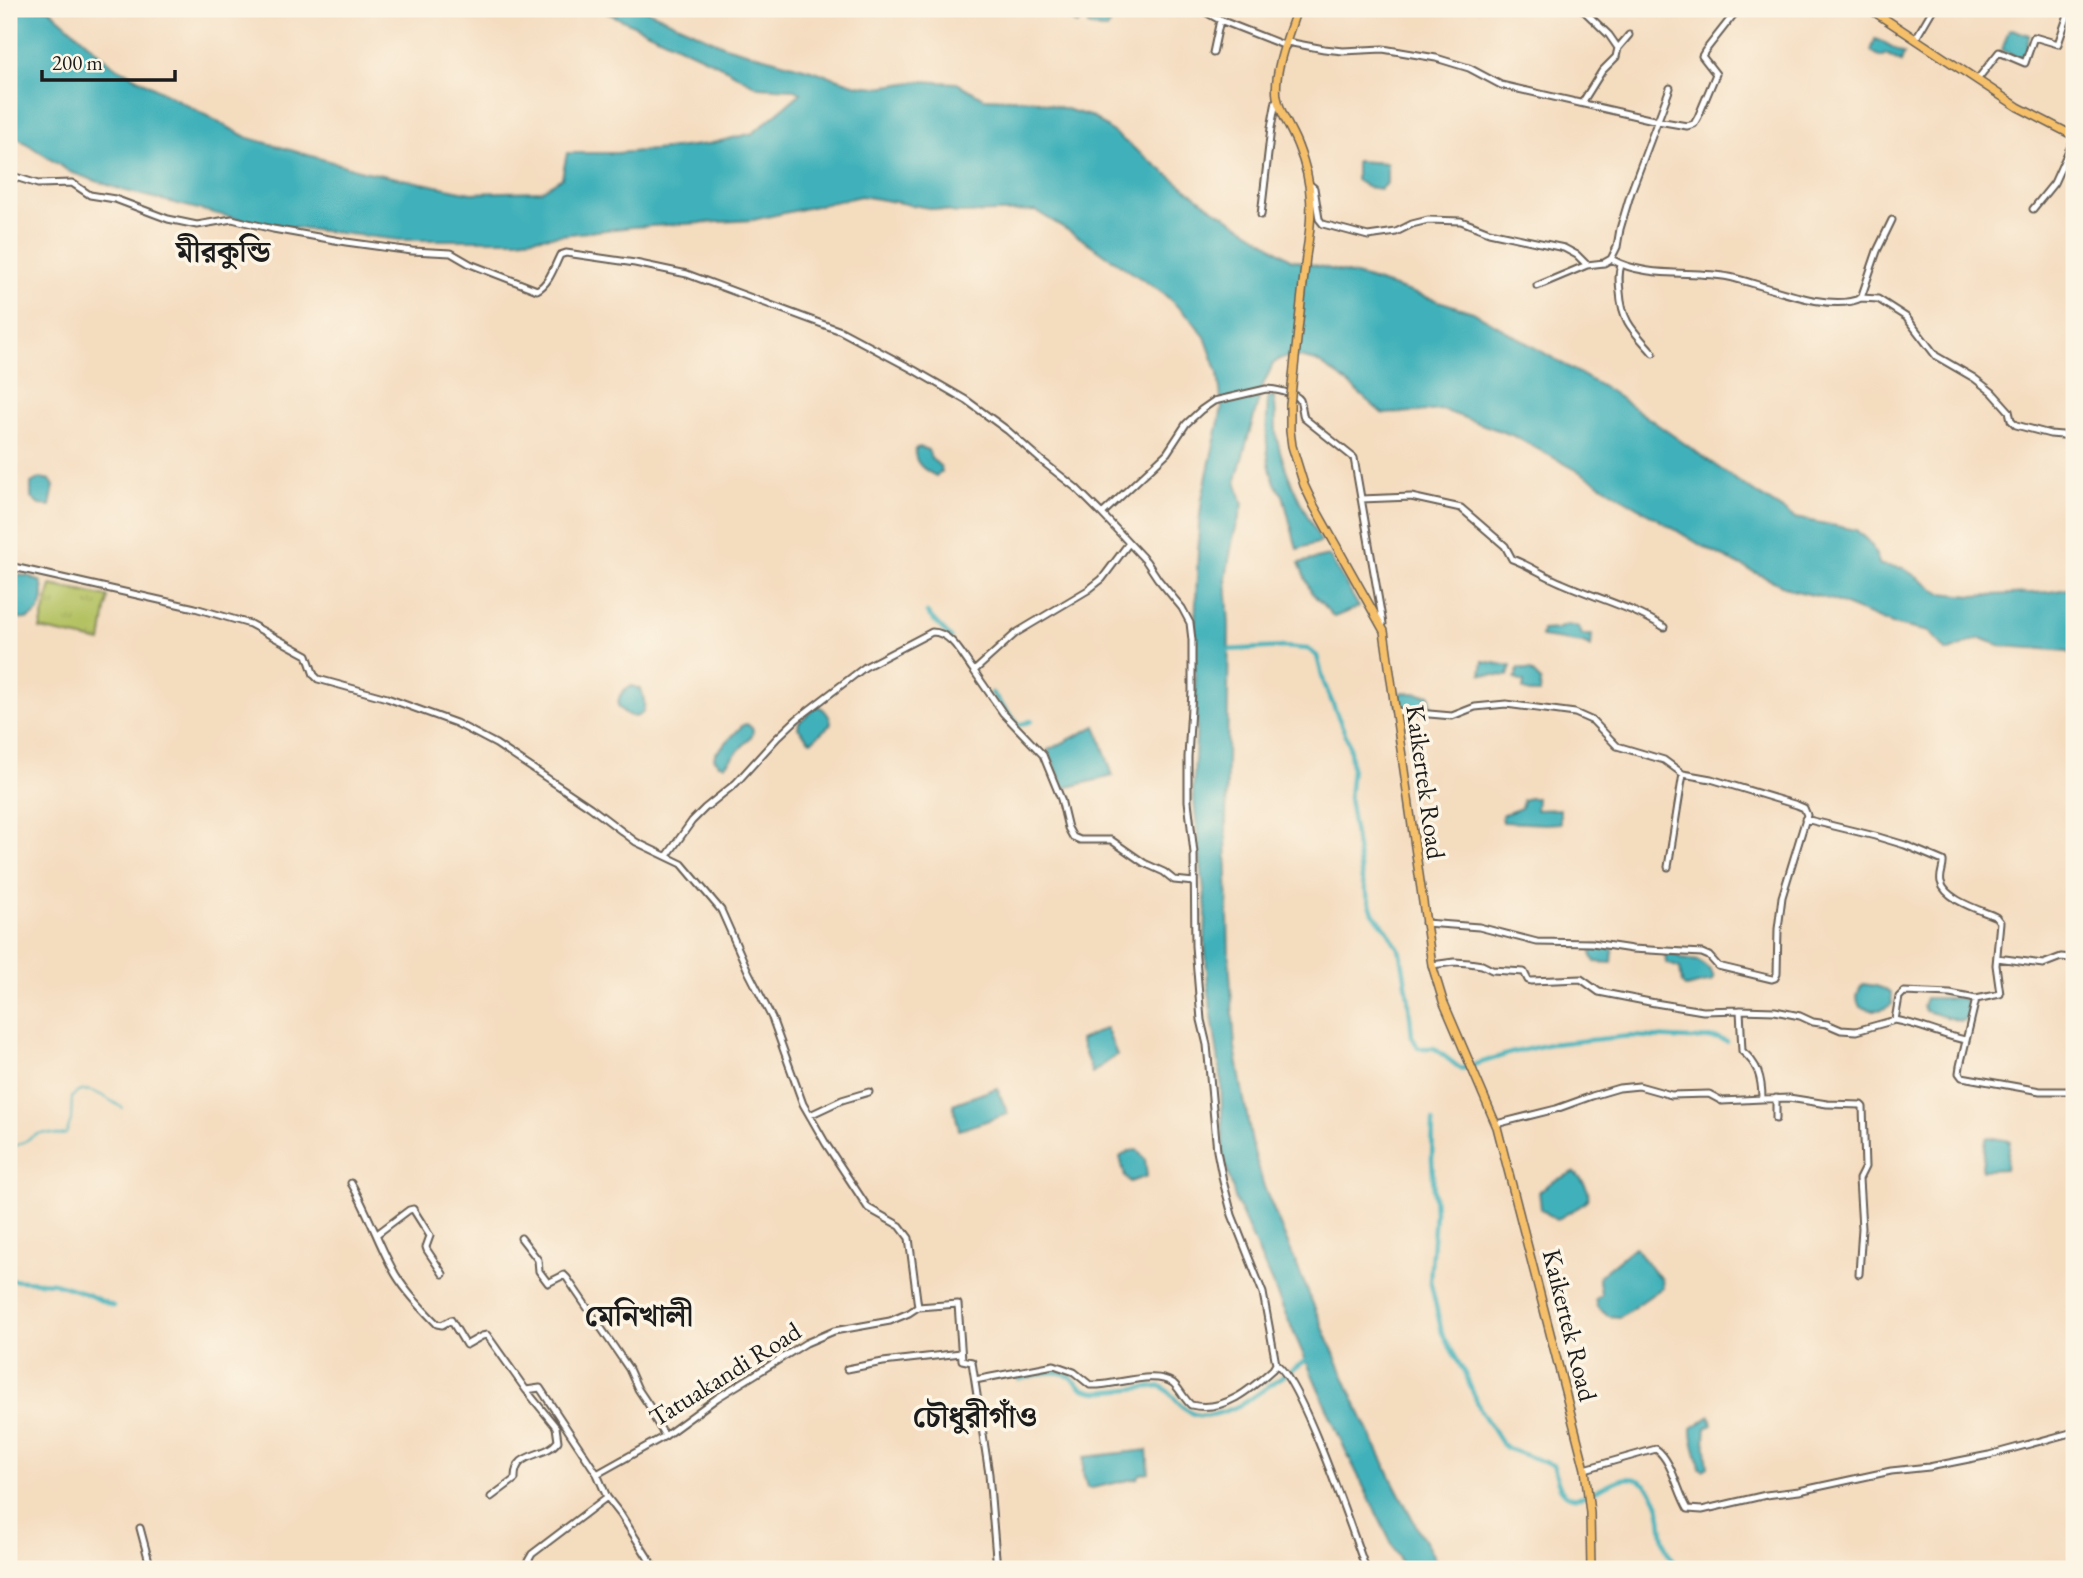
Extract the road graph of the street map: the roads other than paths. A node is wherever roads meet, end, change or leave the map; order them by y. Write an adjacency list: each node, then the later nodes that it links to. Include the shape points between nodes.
1 (942, 9): 2 (street)
2 (961, 9)
3 (1200, 9): 10 (street)
4 (1297, 9): 13 (main road)
5 (1583, 9): 14 (street)
6 (1738, 9): 20 (street, via 1702,56 1716,74 1694,124)
7 (1870, 9): 12 (main road)
8 (1933, 9): 12 (street)
9 (2070, 9): 16 (street, via 2058,44 2034,37 2025,63 1999,52)
10 (1220, 20): 13 (street); 15 (street)
11 (1629, 36): 14 (street)
12 (1916, 38): 16 (main road)
13 (1286, 44): 18 (main road); 19 (street, via 1343,51 1383,49 1436,58 1501,85)
14 (1618, 48): 19 (street)
15 (1213, 53)
16 (1977, 80): 21 (main road)
17 (1670, 88): 20 (street)
18 (1277, 98): 23 (main road, Kaikertek Road, via 1300,148); 25 (street)
19 (1582, 103): 20 (street)
20 (1658, 121): 27 (street)
21 (2074, 138): 24 (street, via 2054,183)
22 (9, 175): 35 (street, via 38,184 72,183 90,195 197,225 232,219 346,242 451,253 537,290 566,253 687,274 841,331 966,400)
23 (1309, 184): 28 (street, via 1323,225 1368,236 1428,220 1461,221 1489,232 1564,248); 39 (main road, Kaikertek Road, bridge, via 1312,204 1290,405 1292,446 1314,506)
24 (2033, 209)
25 (1261, 215)
26 (1892, 220): 31 (street)
27 (1611, 259): 28 (street); 29 (street)
28 (1587, 265): 30 (street)
29 (1621, 265): 31 (street, via 1730,278 1811,300 1852,302); 32 (street, via 1621,310)
30 (1537, 286)
31 (1861, 298): 33 (street, via 1878,299 1906,317 1936,356 1992,392 2016,425)
32 (1653, 353)
33 (2074, 436)
34 (1361, 499): 35 (street, via 1352,455 1304,418 1298,397 1266,389 1214,401 1186,424 1167,453); 38 (street, via 1411,497 1461,508 1505,546 1512,559); 39 (street)
35 (1102, 514): 36 (street)
36 (1129, 543): 40 (street, via 1102,579 1016,634); 46 (street, via 1190,623 1188,801)
37 (9, 566): 44 (street, via 250,624 307,655 318,679 456,723 496,744 636,842)
38 (1664, 627)
39 (1384, 631): 41 (main road, Kaikertek Road)
40 (977, 669): 44 (street, via 948,637 936,632 865,667 777,738 736,783 692,821); 46 (street, via 1003,713 1043,755 1073,837 1111,840 1174,880)
41 (1395, 712): 42 (street, via 1452,716 1475,707 1506,704 1575,713 1593,721 1617,746 1664,760); 47 (main road, Kaikertek Road)
42 (1684, 774): 43 (street, via 1797,805 1806,810); 45 (street)
43 (1805, 819): 47 (street, via 1783,897 1777,974 1772,979 1718,966 1702,953 1537,942 1479,927); 48 (street, via 1940,858 1944,864 1940,878 1947,893 2000,922)
44 (667, 856): 59 (street, via 682,864 721,910 772,1018)
45 (1668, 867)
46 (1194, 882): 69 (street, via 1201,1020 1218,1160 1232,1215 1263,1293)
47 (1425, 923): 50 (main road, Kaikertek Road)
48 (1997, 957): 49 (street, via 2043,964); 51 (street, via 2000,994)
49 (2071, 958)
50 (1432, 965): 52 (street, via 1482,965 1524,972 1531,981 1581,979 1599,992 1655,1003 1703,1011); 61 (main road, Kaikertek Road)
51 (1976, 999): 53 (street, via 1904,992); 54 (street)
52 (1740, 1010): 53 (street, via 1800,1016 1856,1031); 58 (street, via 1742,1051 1760,1074)
53 (1895, 1020): 54 (street)
54 (1965, 1041): 55 (street, via 1962,1077 2040,1091)
55 (2074, 1091)
56 (869, 1092): 59 (street)
57 (1776, 1098): 58 (street); 60 (street); 66 (street, via 1863,1107 1866,1167 1859,1179)
58 (1762, 1099): 61 (street, via 1722,1101 1709,1094 1671,1095 1639,1086)
59 (810, 1115): 67 (street, via 868,1208 900,1226 909,1238)
60 (1776, 1119)
61 (1496, 1124): 75 (main road, Kaikertek Road)
62 (351, 1183): 63 (street)
63 (377, 1234): 65 (street, via 413,1209 430,1236 427,1251); 72 (street, via 390,1266 433,1320 439,1325 451,1320 466,1345 487,1335)
64 (521, 1238): 74 (street, via 548,1283 564,1275 567,1278 629,1369)
65 (443, 1274)
66 (1859, 1274)
67 (918, 1307): 68 (street, via 958,1304); 74 (street, Tatuakandi Road, via 890,1321 834,1331 806,1343)
68 (961, 1353): 70 (street); 71 (street, via 962,1361 972,1363)
69 (1279, 1365): 71 (street, via 1244,1395 1206,1406 1191,1405 1164,1380 1090,1385 1074,1372 1054,1365); 85 (street, via 1325,1456)
70 (847, 1369)
71 (975, 1380): 80 (street)
72 (526, 1390): 76 (street, via 540,1388); 77 (street, via 556,1427 558,1441 521,1461 515,1479)
73 (2074, 1433): 75 (street, via 1989,1455 1702,1510 1688,1510 1656,1449)
74 (666, 1436): 76 (street, Tatuakandi Road)
75 (1586, 1473): 86 (main road, Kaikertek Road)
76 (597, 1474): 78 (street)
77 (491, 1497)
78 (607, 1497): 82 (street, via 532,1554 528,1561); 83 (street)
79 (140, 1528): 81 (street)
80 (997, 1568): 84 (street)
81 (151, 1569)
82 (532, 1569)
83 (655, 1569)
84 (981, 1569)
85 (1366, 1569)
86 (1591, 1569)

